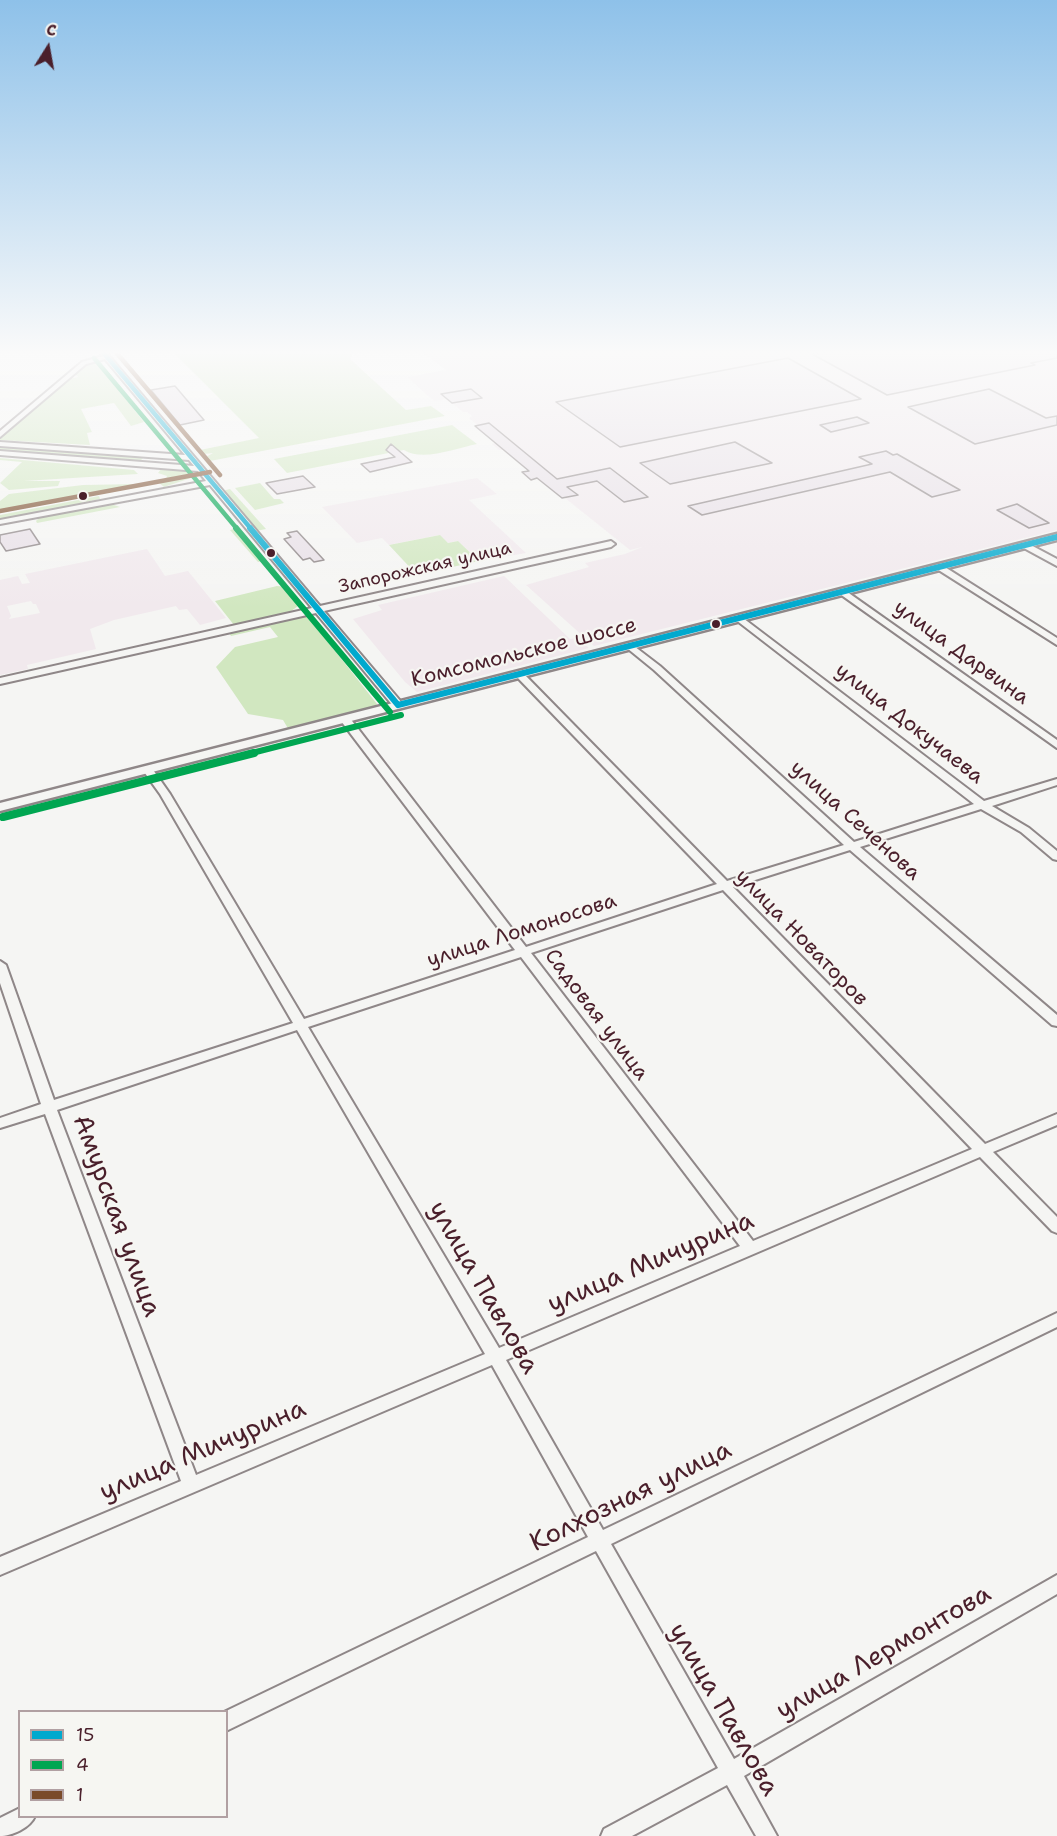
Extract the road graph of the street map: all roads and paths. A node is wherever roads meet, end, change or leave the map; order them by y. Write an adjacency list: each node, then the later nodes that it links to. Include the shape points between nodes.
1 (174, 437): 4 (street)
2 (0, 444): 4 (street)
3 (0, 453): 5 (street)
4 (192, 459): 5 (street)
5 (201, 469): 6 (street)
6 (212, 482): 7 (street); 14 (street)
7 (0, 522)
8 (1057, 537): 10 (main road, Комсомольское шоссе)
9 (611, 544): 14 (street, Запорожская улица)
10 (1025, 545): 11 (street); 12 (main road, Комсомольское шоссе)
11 (1057, 563)
12 (940, 567): 13 (main road, Комсомольское шоссе); 16 (street)
13 (843, 592): 15 (main road, Комсомольское шоссе); 22 (street, улица Дарвина)
14 (316, 609): 19 (street, Запорожская улица); 20 (street)
15 (740, 618): 17 (main road, Комсомольское шоссе); 25 (street, улица Докучаева)
16 (1057, 642)
17 (630, 646): 18 (main road, Комсомольское шоссе); 27 (street, улица Сеченова)
18 (519, 674): 20 (main road, Комсомольское шоссе); 29 (street, улица Новаторов)
19 (0, 681)
20 (398, 705): 21 (main road, Комсомольское шоссе)
21 (345, 719): 23 (main road, Комсомольское шоссе); 30 (street, Садовая улица)
22 (1057, 745)
23 (147, 769): 26 (main road, Комсомольское шоссе); 33 (street, улица Павлова)
24 (1057, 782): 25 (street, улица Ломоносова)
25 (982, 806): 27 (street, улица Ломоносова); 28 (street, улица Докучаева, via 1025,830)
26 (0, 807)
27 (852, 846): 29 (street, улица Ломоносова); 32 (street, улица Сеченова)
28 (1057, 857)
29 (724, 886): 30 (street, улица Ломоносова); 37 (street, улица Новаторов)
30 (522, 951): 33 (street, улица Ломоносова); 39 (street, Садовая улица)
31 (0, 965): 34 (street, Амурская улица)
32 (1057, 1022)
33 (301, 1024): 34 (street, улица Ломоносова); 41 (street, улица Павлова)
34 (49, 1107): 36 (street, улица Ломоносова); 42 (street, Амурская улица)
35 (1057, 1119): 37 (street, улица Мичурина)
36 (0, 1123)
37 (982, 1150): 38 (street, улица Новаторов); 39 (street, улица Мичурина)
38 (1057, 1227)
39 (751, 1249): 41 (street, улица Мичурина)
40 (1057, 1320): 43 (street, Колхозная улица)
41 (495, 1356): 42 (street, улица Мичурина); 43 (street, улица Павлова)
42 (190, 1484): 44 (street, улица Мичурина)
43 (600, 1543): 46 (street, Колхозная улица); 47 (street, улица Павлова)
44 (0, 1566)
45 (1057, 1584): 47 (street, улица Лермонтова)
46 (228, 1719)
47 (731, 1772): 50 (street, улица Лермонтова); 51 (street, улица Павлова)
48 (21, 1818): 49 (street)
49 (0, 1829)
50 (611, 1836)
51 (767, 1836)

